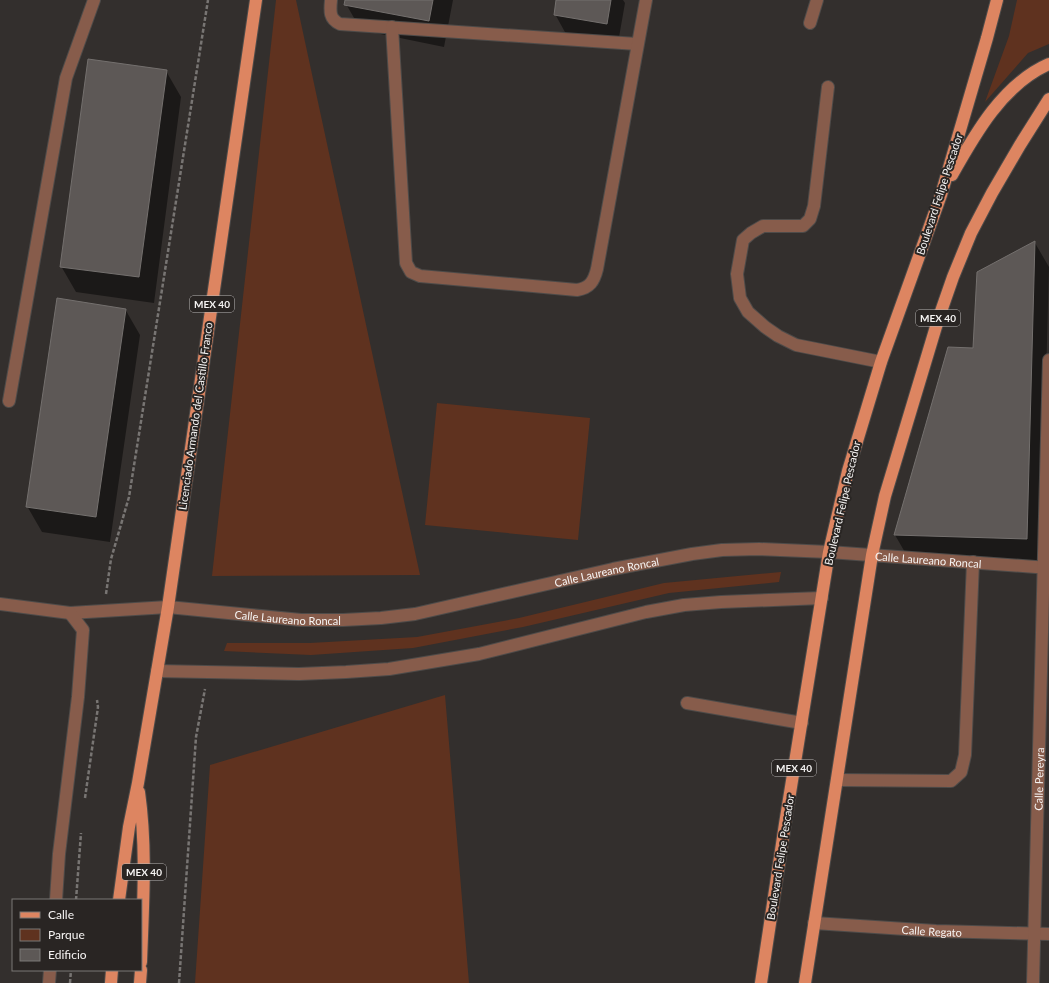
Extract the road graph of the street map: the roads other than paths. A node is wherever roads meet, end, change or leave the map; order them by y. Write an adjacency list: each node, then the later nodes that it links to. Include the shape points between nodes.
1 (94, 0): 16 (street, via 66,78)
2 (256, 0): 23 (main road, Licenciado Armando del Castillo Franco / MEX 40)
3 (331, 0): 8 (street, via 331,16 340,24)
4 (646, 0): 9 (street)
5 (817, 0): 7 (street)
6 (997, 0): 13 (main road, Boulevard Felipe Pescador / MEX 40)
7 (810, 23)
8 (392, 27): 9 (street); 9 (street, via 406,263 411,272 420,276 577,290 589,286 598,269)
9 (637, 44)
10 (1049, 64): 13 (main road, via 1028,76 999,103 969,145)
11 (828, 87): 15 (street, via 814,206 810,219 802,226 763,226 744,240 737,274 740,298 748,312 765,327 796,345)
12 (1049, 99): 18 (main road, MEX 40, via 992,193 952,277 885,496)
13 (941, 195): 15 (main road, Boulevard Felipe Pescador / MEX 40)
14 (1049, 360): 20 (street, Calle Pereyra)
15 (881, 362): 17 (main road, Boulevard Felipe Pescador / MEX 40, via 848,471)
16 (9, 401)
17 (829, 552): 18 (street, Calle Laureano Roncal); 21 (main road, Boulevard Felipe Pescador / MEX 40); 23 (street, Calle Laureano Roncal, via 758,549 692,554 613,569 415,614 381,618 301,620)
18 (872, 555): 19 (street, Calle Laureano Roncal); 29 (main road, MEX 40)
19 (974, 562): 20 (street, Calle Laureano Roncal); 29 (street, via 965,755 961,772 951,781)
20 (1046, 568): 28 (street, Calle Pereyra)
21 (822, 598): 25 (street, via 684,605 646,612 479,654 389,669 299,674); 27 (main road, Boulevard Felipe Pescador / MEX 40)
22 (0, 604): 24 (street, Calle Laureano Roncal)
23 (168, 607): 24 (street, Calle Laureano Roncal); 25 (main road, Licenciado Armando del Castillo Franco / MEX 40)
24 (70, 613): 31 (street, via 83,630)
25 (157, 671): 30 (main road, Licenciado Armando del Castillo Franco / MEX 40)
26 (687, 703): 27 (street)
27 (802, 723): 43 (main road, Boulevard Felipe Pescador / MEX 40)
28 (1044, 759): 35 (street, Calle Pereyra)
29 (837, 780): 33 (main road, MEX 40)
30 (138, 783): 32 (main road, Licenciado Armando del Castillo Franco); 34 (main road, Licenciado Armando del Castillo Franco / MEX 40, via 144,857)
31 (56, 899)
32 (119, 899)
33 (814, 923): 35 (street, Calle Regato); 44 (main road, MEX 40)
34 (142, 927)
35 (1034, 934): 36 (street, Calle Regato); 45 (street, Calle Pereyra)
36 (1049, 934)
37 (50, 971): 40 (street)
38 (112, 971): 41 (main road)
39 (141, 971): 42 (main road)
40 (50, 983)
41 (111, 983)
42 (140, 983)
43 (761, 983)
44 (806, 983)
45 (1033, 983)

